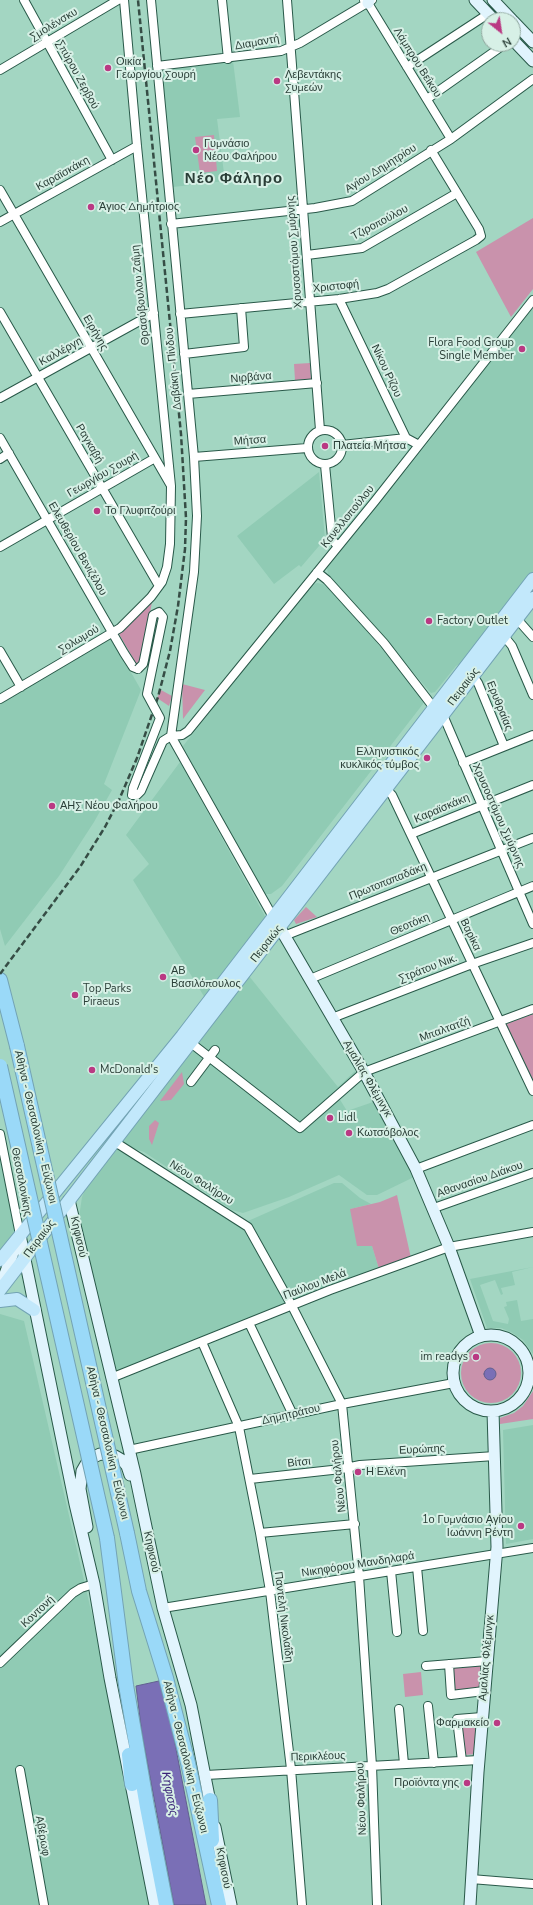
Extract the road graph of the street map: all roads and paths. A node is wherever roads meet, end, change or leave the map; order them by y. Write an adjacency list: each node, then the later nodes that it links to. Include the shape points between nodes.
1 (24, 0): 12 (street, Σπύρου Ζερβού)
2 (118, 0): 12 (street, Σμολένσκυ)
3 (124, 0): 25 (street, Θρασύβουλου Ζαΐμη)
4 (151, 0): 19 (street, Δαβάκη - Πίνδου)
5 (222, 0): 17 (street)
6 (287, 0): 14 (street, Χρυσοστόμου Σμύρνης)
7 (493, 0): 10 (main road)
8 (368, 1): 14 (street, Διαμαντή); 20 (street, Λάμπρου Βεΐκου)
9 (484, 8): 20 (street)
10 (504, 12)
11 (521, 30): 13 (main road)
12 (47, 42): 21 (street, Σμολένσκυ); 27 (street, Σπύρου Ζερβού)
13 (533, 42)
14 (291, 48): 17 (street, Διαμαντή); 30 (street, Χρυσοστόμου Σμύρνης)
15 (521, 48): 18 (main road)
16 (494, 52): 23 (street)
17 (228, 59): 19 (street, Διαμαντή)
18 (533, 61)
19 (157, 66): 33 (street, Δαβάκη - Πίνδου)
20 (407, 67): 23 (street, Λάμπρου Βεΐκου)
21 (0, 70)
22 (533, 79): 24 (street, Αγίου Δημητρίου)
23 (427, 99): 24 (street, Λάμπρου Βεΐκου)
24 (451, 139): 26 (street, Αγίου Δημητρίου)
25 (137, 146): 27 (street, Καραϊσκάκη); 40 (street, Θρασύβουλου Ζαΐμη)
26 (432, 150): 29 (street); 30 (street, Αγίου Δημητρίου, via 352,201)
27 (112, 160): 31 (street, Καραϊσκάκη)
28 (0, 190): 31 (street, Ειρήνης)
29 (457, 193): 34 (street, Τζιροπούλου, via 362,248); 35 (street, Χριστοφή, via 481,236 388,289)
30 (303, 209): 33 (street, Αγίου Δημητρίου); 34 (street, Χρυσοστόμου Σμύρνης)
31 (14, 214): 32 (street, Καραϊσκάκη); 42 (street, Ειρήνης)
32 (0, 222)
33 (171, 224): 41 (street, Δαβάκη - Πίνδου)
34 (307, 255): 37 (street, Χρυσοστόμου Σμύρνης)
35 (339, 299): 37 (street, Χριστοφή); 50 (street, Νίκου Ρίζου)
36 (533, 300): 52 (street, Κανελλοπούλου)
37 (310, 301): 38 (street, Χριστοφή); 45 (street, Χρυσοστόμου Σμύρνης)
38 (240, 308): 41 (street, Χριστοφή); 43 (street, via 244,347)
39 (0, 312): 44 (street, Ραγκαβή)
40 (154, 313): 42 (street, Καλλέργη); 59 (street, Θρασύβουλου Ζαΐμη)
41 (180, 314): 43 (street, Δαβάκη - Πίνδου)
42 (91, 348): 44 (street, Καλλέργη); 56 (street, Ειρήνης)
43 (184, 354): 46 (street, Δαβάκη - Πίνδου)
44 (38, 377): 47 (street, Καλλέργη); 60 (street, Ραγκαβή)
45 (316, 383): 46 (street, Νιρβάνα); 48 (street, Χρυσοστόμου Σμύρνης)
46 (188, 394): 55 (street, Δαβάκη - Πίνδου)
47 (0, 398)
48 (320, 430): 51 (street, via 336,433); 53 (street, via 310,438)
49 (0, 438): 54 (street, Ελευθερίου Βενιζέλου)
50 (406, 438): 51 (street); 52 (street)
51 (342, 445): 58 (street, via 338,459)
52 (419, 445): 62 (street, Κανελλοπούλου)
53 (307, 448): 55 (street, Μήτσα); 58 (street, via 314,460)
54 (9, 453): 57 (street); 61 (street, Ελευθερίου Βενιζέλου)
55 (194, 457): 79 (street, Δαβάκη - Πίνδου, via 197,534 194,572)
56 (155, 458): 59 (street, Ειρήνης); 60 (street, Γεωργίου Σουρή)
57 (0, 459)
58 (325, 465): 62 (street, via 332,537)
59 (171, 486): 66 (street, Θρασύβουλου Ζαΐμη, via 168,561)
60 (102, 488): 61 (street, Γεωργίου Σουρή); 66 (street, Ραγκαβή)
61 (47, 520): 63 (street, Γεωργίου Σουρή); 69 (street, Ελευθερίου Βενιζέλου)
62 (338, 546): 64 (street, Κανελλοπούλου)
63 (0, 547)
64 (317, 572): 77 (street, Χρυσοστόμου Σμύρνης, via 384,643); 79 (street, Κανελλοπούλου, via 188,732)
65 (533, 579): 77 (main road, Πειραιώς)
66 (159, 586): 69 (street, Σολωμού, via 136,614)
67 (533, 598): 68 (main road, Πειραιώς)
68 (517, 619): 70 (main road, Πειραιώς); 71 (street)
69 (112, 633): 74 (street, Σολωμού); 79 (street, Ελευθερίου Βενιζέλου, bridge, via 133,666 138,669 144,660 153,615 159,612 163,617 147,694 160,718 132,791 133,796 141,791 163,741)
70 (504, 636): 73 (main road, Πειραιώς); 75 (street, via 512,646)
71 (533, 637)
72 (0, 651): 74 (street)
73 (473, 676): 77 (main road, Πειραιώς); 80 (street, Ερυθραίας)
74 (21, 687): 76 (street, Σολωμού)
75 (532, 691)
76 (0, 699)
77 (439, 712): 81 (street, Χρυσοστόμου Σμύρνης); 83 (main road, Πειραιώς); 91 (main road, Πειραιώς)
78 (533, 735): 80 (street)
79 (171, 736): 91 (street)
80 (504, 746): 81 (street)
81 (463, 763): 84 (street, Χρυσοστόμου Σμύρνης)
82 (533, 785): 84 (street, Καραϊσκάκη)
83 (386, 789): 85 (street, Βαρίκα, via 392,795); 94 (main road, Πειραιώς)
84 (481, 805): 85 (street, Καραϊσκάκη); 87 (street, Χρυσοστόμου Σμύρνης)
85 (411, 834): 88 (street, Βαρίκα)
86 (533, 838): 87 (street, Πρωτοπαπαδάκη)
87 (501, 850): 88 (street, Πρωτοπαπαδάκη); 90 (street, Χρυσοστόμου Σμύρνης)
88 (431, 877): 92 (street, Βαρίκα); 94 (street, Πρωτοπαπαδάκη)
89 (533, 886): 90 (street, Θεοτόκη)
90 (518, 891): 92 (street, Θεοτόκη); 93 (street, Χρυσοστόμου Σμύρνης)
91 (273, 917): 94 (main road, Αμαλίας Φλέμινγκ); 117 (main road, Πειραιώς, via 182,1036)
92 (451, 920): 96 (street, Βαρίκα); 97 (street, Θεοτόκη)
93 (533, 924)
94 (282, 932): 97 (main road, Αμαλίας Φλέμινγκ); 102 (main road, Πειραιώς)
95 (533, 943): 96 (street, Στράτου Νικ.)
96 (472, 964): 100 (street, Στράτου Νικ.); 101 (street, Βαρίκα)
97 (310, 979): 100 (main road, Αμαλίας Φλέμινγκ)
98 (0, 980): 172 (highway, Αθήνα - Θεσσαλονίκη - Εύζωνοι, bridge, via 139,1592 166,1678)
99 (533, 1009): 101 (street, Μπαλτατζή)
100 (332, 1018): 106 (main road, Αμαλίας Φλέμινγκ)
101 (500, 1021): 106 (street, Μπαλτατζή); 108 (street, Βαρίκα)
102 (191, 1043): 104 (street); 111 (main road, Πειραιώς)
103 (215, 1050): 104 (street)
104 (210, 1058): 106 (street, via 300,1128); 107 (street)
105 (0, 1066): 157 (highway, Αθήνα - Θεσσαλονίκη - Εύζωνοι, bridge, via 107,1538)
106 (364, 1072): 112 (main road, Αμαλίας Φλέμινγκ)
107 (191, 1082)
108 (533, 1091)
109 (533, 1125): 112 (street)
110 (0, 1139): 117 (street, Θεσσαλονίκης)
111 (115, 1142): 114 (main road, Πειραιώς); 124 (street, Νέου Φαλήρου, via 248,1227)
112 (416, 1169): 115 (main road, Αμαλίας Φλέμινγκ)
113 (533, 1173): 115 (street, Αθανασίου Διάκου)
114 (70, 1200): 119 (main road, Πειραιώς); 130 (main road, Κηφισού)
115 (434, 1208): 118 (main road, Αμαλίας Φλέμινγκ)
116 (533, 1232): 118 (street, Παύλου Μελά)
117 (20, 1235): 119 (main road); 120 (main road, Πειραιώς); 121 (main road)
118 (449, 1247): 124 (street, Παύλου Μελά); 127 (main road, Αμαλίας Φλέμινγκ)
119 (24, 1259): 122 (main road, Πειραιώς); 125 (main road)
120 (0, 1260)
121 (0, 1283)
122 (0, 1290)
123 (0, 1300): 125 (main road, via 17,1299)
124 (292, 1306): 126 (street, Παύλου Μελά); 132 (street, Νέου Φαλήρου)
125 (34, 1310): 148 (main road)
126 (249, 1323): 128 (street, Παύλου Μελά); 134 (street)
127 (481, 1336): 129 (main road, via 496,1336 512,1342); 131 (main road, via 466,1344 460,1351 453,1367)
128 (202, 1342): 130 (street, Παύλου Μελά); 135 (street, Παντελή Νικολαΐδη)
129 (531, 1367): 133 (main road, via 526,1388 518,1400 506,1408)
130 (111, 1378): 136 (main road, Κηφισού)
131 (454, 1383): 132 (street, Δημητράτου); 133 (main road, via 460,1396 471,1406)
132 (342, 1404): 134 (street, Δημητράτου); 138 (street, Νέου Φαλήρου)
133 (493, 1411): 137 (main road, Αμαλίας Φλέμινγκ)
134 (293, 1415): 135 (street, Δημητράτου)
135 (238, 1427): 136 (street, Δημητράτου); 139 (street, Παντελή Νικολαΐδη)
136 (129, 1450): 140 (main road, Κηφισού)
137 (495, 1456): 138 (street, Ευρώπης); 144 (main road, Αμαλίας Φλέμινγκ)
138 (350, 1466): 139 (street, Βίτσι); 141 (street, Νέου Φαλήρου)
139 (250, 1479): 142 (street, Παντελή Νικολαΐδη)
140 (144, 1516): 148 (main road, via 127,1466 122,1460 115,1456 100,1454 92,1458 82,1471 80,1489 91,1544); 150 (main road, Κηφισού)
141 (356, 1524): 142 (street); 147 (street, Νέου Φαλήρου)
142 (260, 1533): 149 (street, Παντελή Νικολαΐδη)
143 (533, 1548): 144 (street, Νικηφόρου Μανδηλαρά)
144 (496, 1554): 145 (street, Νικηφόρου Μανδηλαρά); 153 (main road, Αμαλίας Φλέμινγκ)
145 (417, 1567): 146 (street, Νικηφόρου Μανδηλαρά); 151 (street)
146 (391, 1571): 147 (street, Νικηφόρου Μανδηλαρά); 152 (street)
147 (359, 1576): 149 (street, Νικηφόρου Μανδηλαρά); 166 (street, Νέου Φαλήρου)
148 (94, 1584): 154 (street, Κοντονή, via 73,1593); 170 (main road)
149 (270, 1591): 150 (street, Νικηφόρου Μανδηλαρά); 167 (street, Παντελή Νικολαΐδη)
150 (163, 1608): 169 (main road, Κηφισού, via 191,1705)
151 (423, 1631)
152 (397, 1632)
153 (487, 1661): 155 (street); 158 (main road, Αμαλίας Φλέμινγκ)
154 (0, 1663)
155 (449, 1664): 156 (street); 158 (street, via 451,1694)
156 (426, 1666)
157 (126, 1685): 170 (highway, via 124,1708); 177 (highway, Αθήνα - Θεσσαλονίκη - Εύζωνοι)
158 (484, 1691): 161 (main road, Αμαλίας Φλέμινγκ)
159 (428, 1706): 164 (street)
160 (398, 1709): 165 (street)
161 (482, 1717): 162 (main road, Αμαλίας Φλέμινγκ); 163 (street, via 457,1719)
162 (479, 1760): 163 (street, Περικλέους); 173 (main road, Αμαλίας Φλέμινγκ)
163 (462, 1761): 164 (street, Περικλέους)
164 (434, 1763): 165 (street, Περικλέους)
165 (404, 1764): 166 (street, Περικλέους)
166 (372, 1766): 167 (street, Περικλέους); 181 (street, Νέου Φαλήρου)
167 (291, 1769): 169 (street, Περικλέους); 180 (street, Παντελή Νικολαΐδη)
168 (20, 1770): 175 (street, Αβέρωφ)
169 (206, 1775): 171 (main road, Κηφισού)
170 (132, 1784): 176 (main road)
171 (210, 1800): 172 (highway); 179 (main road, Κηφισού)
172 (214, 1878): 178 (highway, Αθήνα - Θεσσαλονίκη - Εύζωνοι)
173 (471, 1879): 174 (street); 182 (main road, Αμαλίας Φλέμινγκ)
174 (533, 1884)
175 (44, 1905)
176 (155, 1905)
177 (166, 1905)
178 (219, 1905)
179 (231, 1905)
180 (302, 1905)
181 (377, 1905)
182 (470, 1905)

